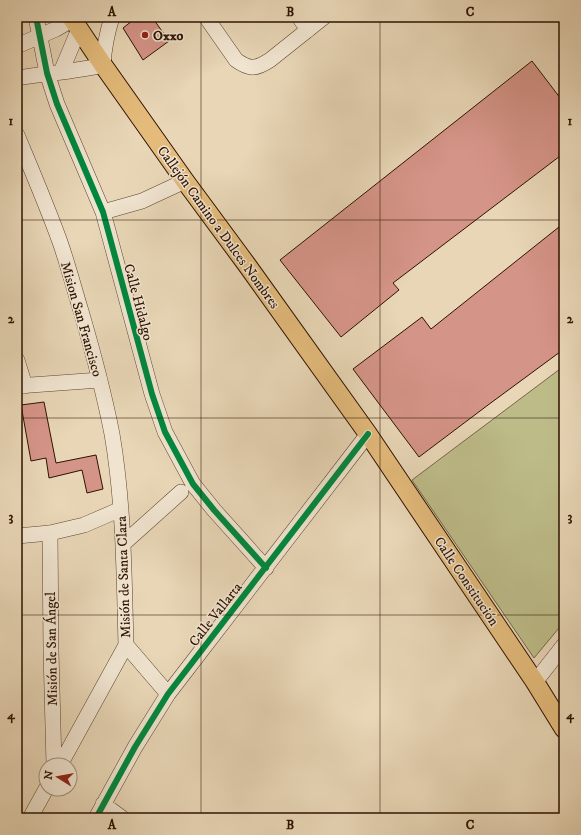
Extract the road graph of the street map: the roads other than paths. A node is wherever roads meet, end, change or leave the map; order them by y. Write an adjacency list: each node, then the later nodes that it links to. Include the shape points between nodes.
1 (36, 17): 8 (street, Calle Hidalgo)
2 (112, 17): 10 (street)
3 (206, 17): 7 (street, via 236,60 248,67 261,66)
4 (299, 17): 7 (street)
5 (324, 17): 7 (street)
6 (74, 22): 8 (street); 10 (main road, Callejón Camino a Dulces Nombres); 11 (street)
7 (308, 30)
8 (40, 36): 9 (street); 11 (street, Calle Hidalgo)
9 (17, 46)
10 (103, 65): 11 (street); 14 (main road, Callejón Camino a Dulces Nombres)
11 (54, 72): 12 (street); 15 (street, Calle Hidalgo, via 57,104)
12 (17, 78)
13 (17, 135): 17 (street, Mision San Francisco, via 60,243)
14 (185, 181): 15 (street, via 142,201); 19 (main road, Callejón Camino a Dulces Nombres)
15 (103, 212): 25 (street, Calle Hidalgo, via 152,394 165,432 193,484)
16 (17, 360): 18 (street)
17 (100, 380): 18 (street); 21 (street, Mision San Francisco, via 112,435)
18 (21, 386)
19 (368, 434): 25 (street, Calle Vallarta); 28 (main road, Calle Constitución)
20 (181, 492): 24 (street)
21 (121, 509): 22 (street, via 84,526); 24 (street, Misión de Santa Clara)
22 (50, 534): 23 (street); 31 (street, Misión de San Ángel)
23 (17, 536)
24 (123, 544): 26 (street, Misión de Santa Clara)
25 (266, 568): 29 (street, Calle Vallarta)
26 (126, 645): 29 (street); 32 (street)
27 (564, 645): 28 (street)
28 (535, 682): 30 (main road, Calle Constitución)
29 (168, 694): 34 (street, Calle Vallarta)
30 (564, 729)
31 (54, 757)
32 (64, 757)
33 (42, 797): 35 (street)
34 (102, 804): 36 (street, Calle Vallarta); 37 (street)
35 (30, 818)
36 (96, 818)
37 (122, 818)

